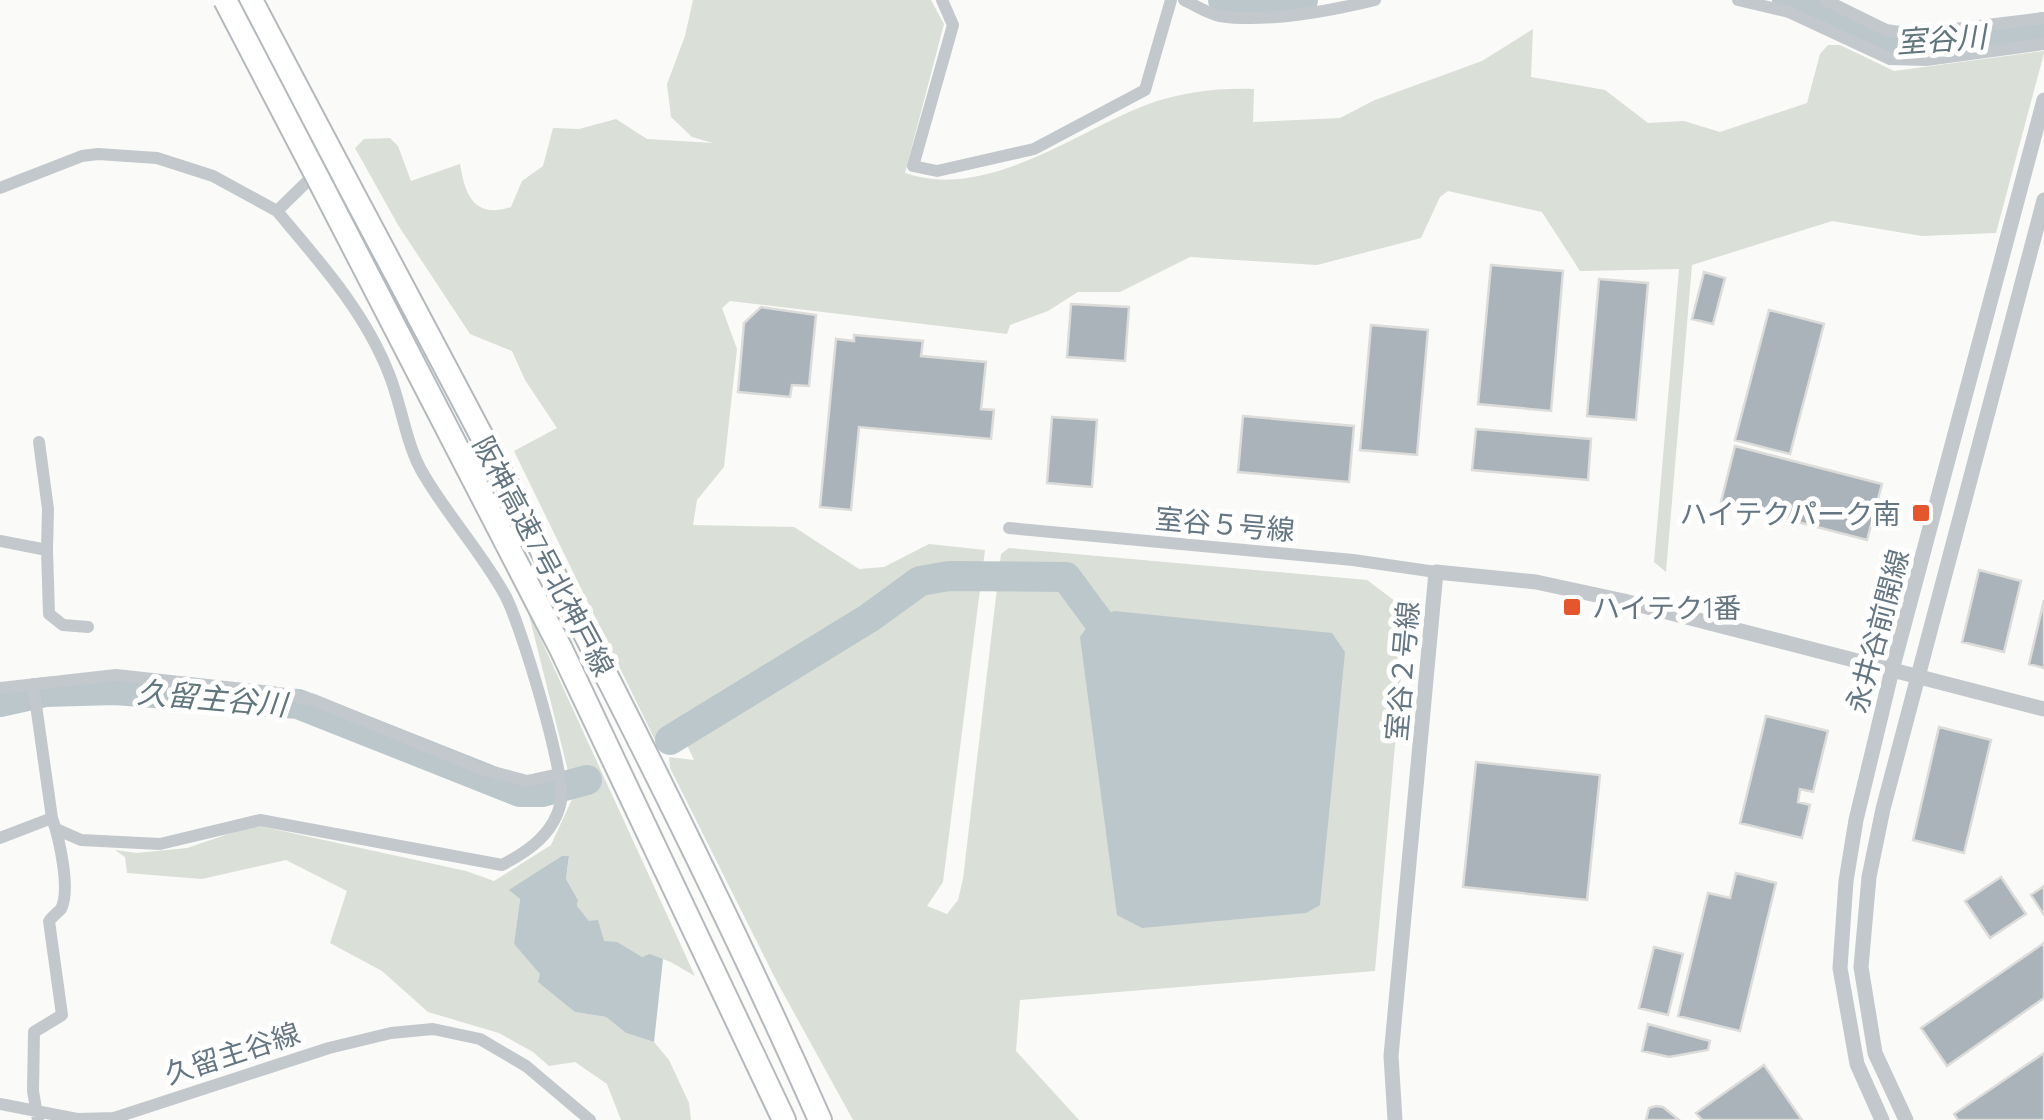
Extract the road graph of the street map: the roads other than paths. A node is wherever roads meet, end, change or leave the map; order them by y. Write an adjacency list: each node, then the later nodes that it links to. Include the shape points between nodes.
1 (225, 0): 13 (highway, 阪神高速7号北神戸線, bridge)
2 (236, 0): 16 (street, via 325,164)
3 (251, 0): 13 (highway, 阪神高速7号北神戸線)
4 (942, 0): 5 (street, via 953,26 914,166 938,172 1034,149 1146,90)
5 (1171, 0)
6 (1184, 0): 7 (street, via 1218,16 1331,11)
7 (1375, 0)
8 (1738, 0): 11 (street, via 1789,12 1890,60)
9 (1825, 0): 10 (street, via 1886,30 1913,34)
10 (2044, 18)
11 (2044, 44)
12 (2044, 100): 23 (street, 永井谷前開線)
13 (333, 182): 31 (highway, 阪神高速7号北神戸線, via 596,653); 34 (highway, 阪神高速7号北神戸線)
14 (0, 188): 16 (street, via 82,156 156,158 213,176)
15 (2044, 200): 24 (street, 永井谷前開線)
16 (277, 211): 28 (street, via 367,328 422,473 507,598)
17 (39, 442): 20 (street)
18 (1009, 528): 21 (street, 室谷５号線)
19 (0, 541): 20 (street)
20 (47, 550): 22 (street, via 50,614 63,625)
21 (1436, 572): 23 (street, 室谷２号線, via 1536,582); 38 (street, 室谷２号線, via 1391,1056)
22 (88, 627)
23 (1892, 670): 24 (street, 室谷２号線); 39 (street, 永井谷前開線, via 1856,820 1840,968 1858,1064)
24 (1918, 678): 27 (street, 室谷２号線); 40 (street, 永井谷前開線, via 1869,876 1861,967 1875,1053)
25 (0, 688): 26 (street)
26 (34, 693): 28 (street, via 116,675 272,692 314,700 482,769); 29 (street)
27 (2044, 709)
28 (560, 783): 29 (street, via 551,828 502,865 260,820 160,844 81,840)
29 (54, 824): 30 (street); 33 (street, via 63,896 49,921 62,1015 34,1032)
30 (0, 838)
31 (778, 1024): 36 (highway, 阪神高速7号北神戸線); 37 (highway)
32 (1, 1102): 33 (street, 久留主谷線)
33 (36, 1115): 35 (street, 久留主谷線, via 114,1118 328,1048 433,1030 480,1039 526,1066)
34 (781, 1116)
35 (590, 1120)
36 (820, 1120)
37 (837, 1120)
38 (1395, 1120)
39 (1882, 1120)
40 (1906, 1120)

